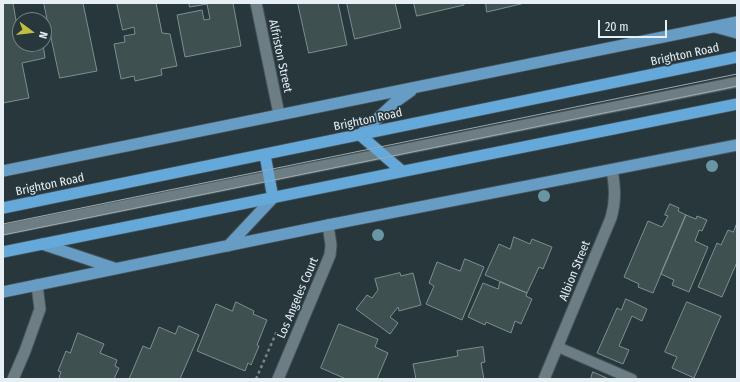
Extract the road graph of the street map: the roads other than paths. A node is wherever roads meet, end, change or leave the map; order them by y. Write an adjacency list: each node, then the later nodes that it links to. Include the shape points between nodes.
1 (256, 3): 9 (street, Alfriston Street)
2 (737, 22): 3 (main road, Brighton Road)
3 (712, 26): 4 (main road); 7 (main road, Brighton Road)
4 (737, 33)
5 (737, 57): 10 (highway, Brighton Road)
6 (737, 82): 12 (lane)
7 (418, 87): 9 (main road, Brighton Road); 10 (main road, via 394,103)
8 (737, 104): 16 (highway)
9 (279, 114): 15 (main road, Brighton Road)
10 (360, 135): 12 (highway); 13 (highway, Brighton Road)
11 (737, 145): 14 (main road)
12 (381, 153): 16 (highway); 17 (lane)
13 (265, 155): 17 (highway); 19 (highway, Brighton Road)
14 (612, 170): 20 (main road); 28 (street, Albion Street, via 615,190 612,218)
15 (3, 171)
16 (402, 171): 18 (highway)
17 (269, 175): 18 (highway); 21 (lane)
18 (273, 198): 22 (highway); 23 (main road)
19 (3, 208)
20 (328, 225): 23 (main road); 30 (street, Los Angeles Court, via 330,255)
21 (3, 230)
22 (42, 244): 24 (highway); 25 (main road)
23 (228, 246): 25 (main road)
24 (3, 252)
25 (114, 269): 26 (main road)
26 (37, 285): 27 (main road); 29 (street, via 40,309)
27 (3, 292)
28 (558, 347): 31 (street, Albion Street); 32 (lane)
29 (13, 379)
30 (278, 379)
31 (544, 379)
32 (632, 379)

